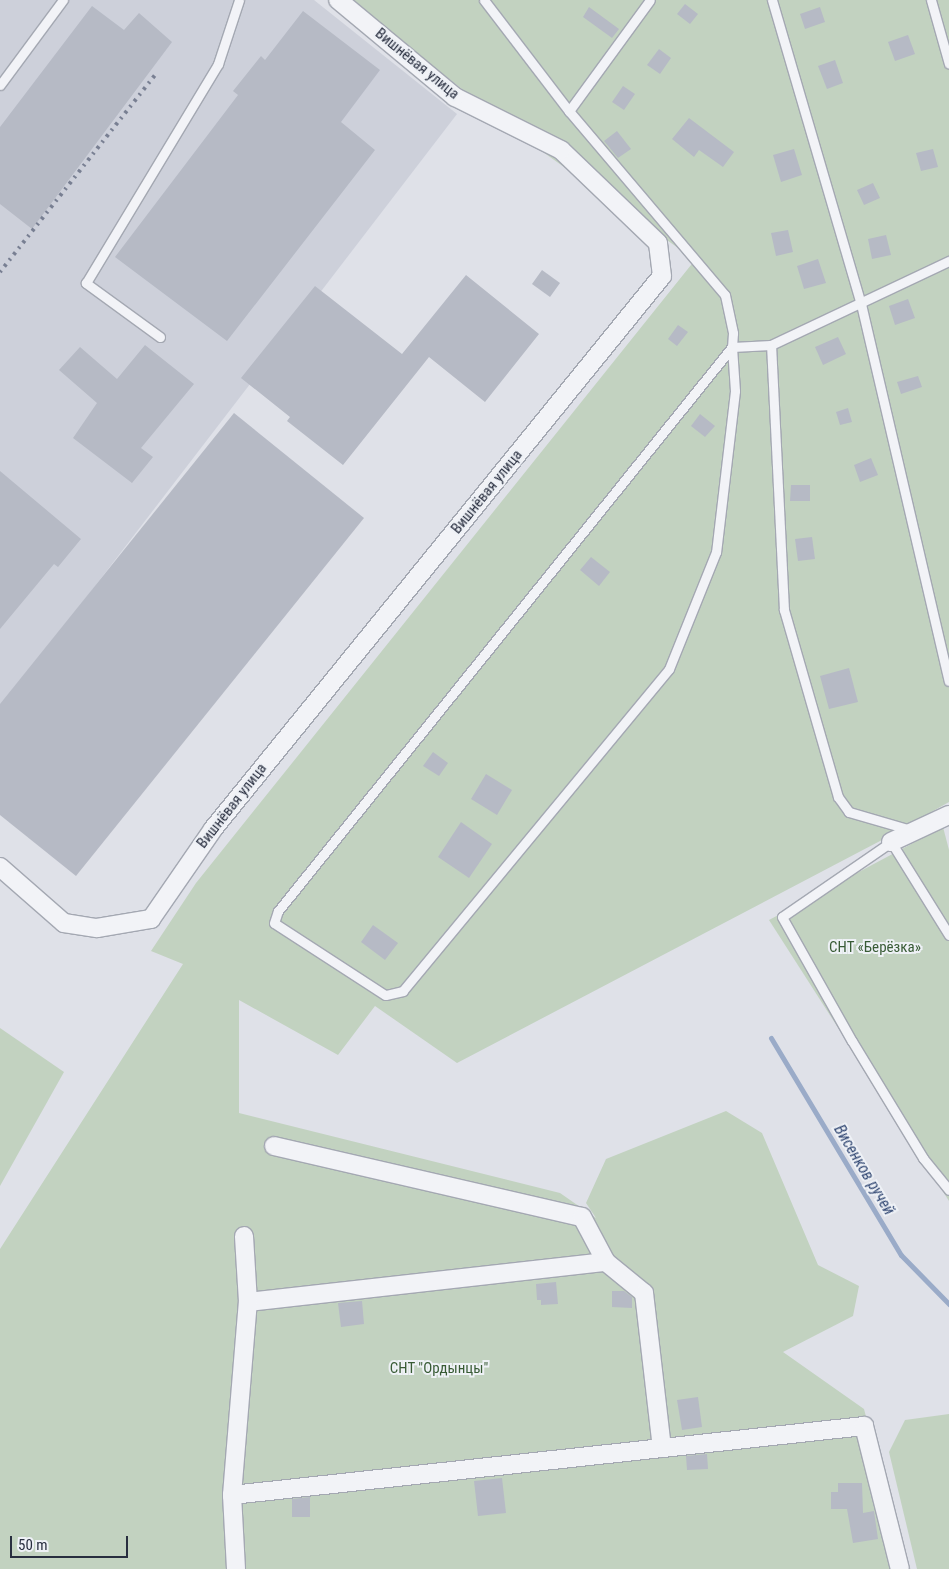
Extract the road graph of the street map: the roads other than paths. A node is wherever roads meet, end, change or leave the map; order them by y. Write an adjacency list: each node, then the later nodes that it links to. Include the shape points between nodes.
1 (63, 0): 9 (lane)
2 (239, 0): 13 (lane, via 218,64 86,283)
3 (338, 0): 20 (street, Вишнёвая улица, via 455,97 561,150 658,242 662,276 213,828 151,919 97,928 64,923)
4 (484, 0): 10 (lane)
5 (650, 0): 10 (lane)
6 (772, 0): 12 (lane)
7 (931, 0): 8 (lane)
8 (949, 64)
9 (0, 86)
10 (569, 111): 15 (lane, via 725,295)
11 (949, 261): 12 (lane)
12 (860, 304): 14 (lane); 16 (lane)
13 (160, 337)
14 (771, 345): 15 (lane); 18 (lane, via 784,610 838,797 849,812)
15 (732, 347): 15 (lane, via 735,391 716,552 669,669 403,991 385,995 274,923 278,911)
16 (949, 681)
17 (949, 815): 18 (street)
18 (915, 831): 19 (street)
19 (891, 842): 21 (lane); 23 (lane, via 782,917 872,1075 924,1158)
20 (0, 867)
21 (949, 935)
22 (274, 1146): 25 (street, via 582,1217)
23 (949, 1190)
24 (244, 1236): 26 (street)
25 (606, 1262): 26 (street); 27 (street, via 644,1294)
26 (248, 1302): 28 (street)
27 (662, 1448): 28 (street); 30 (street, via 864,1426)
28 (232, 1495): 29 (street)
29 (236, 1569)
30 (900, 1569)

